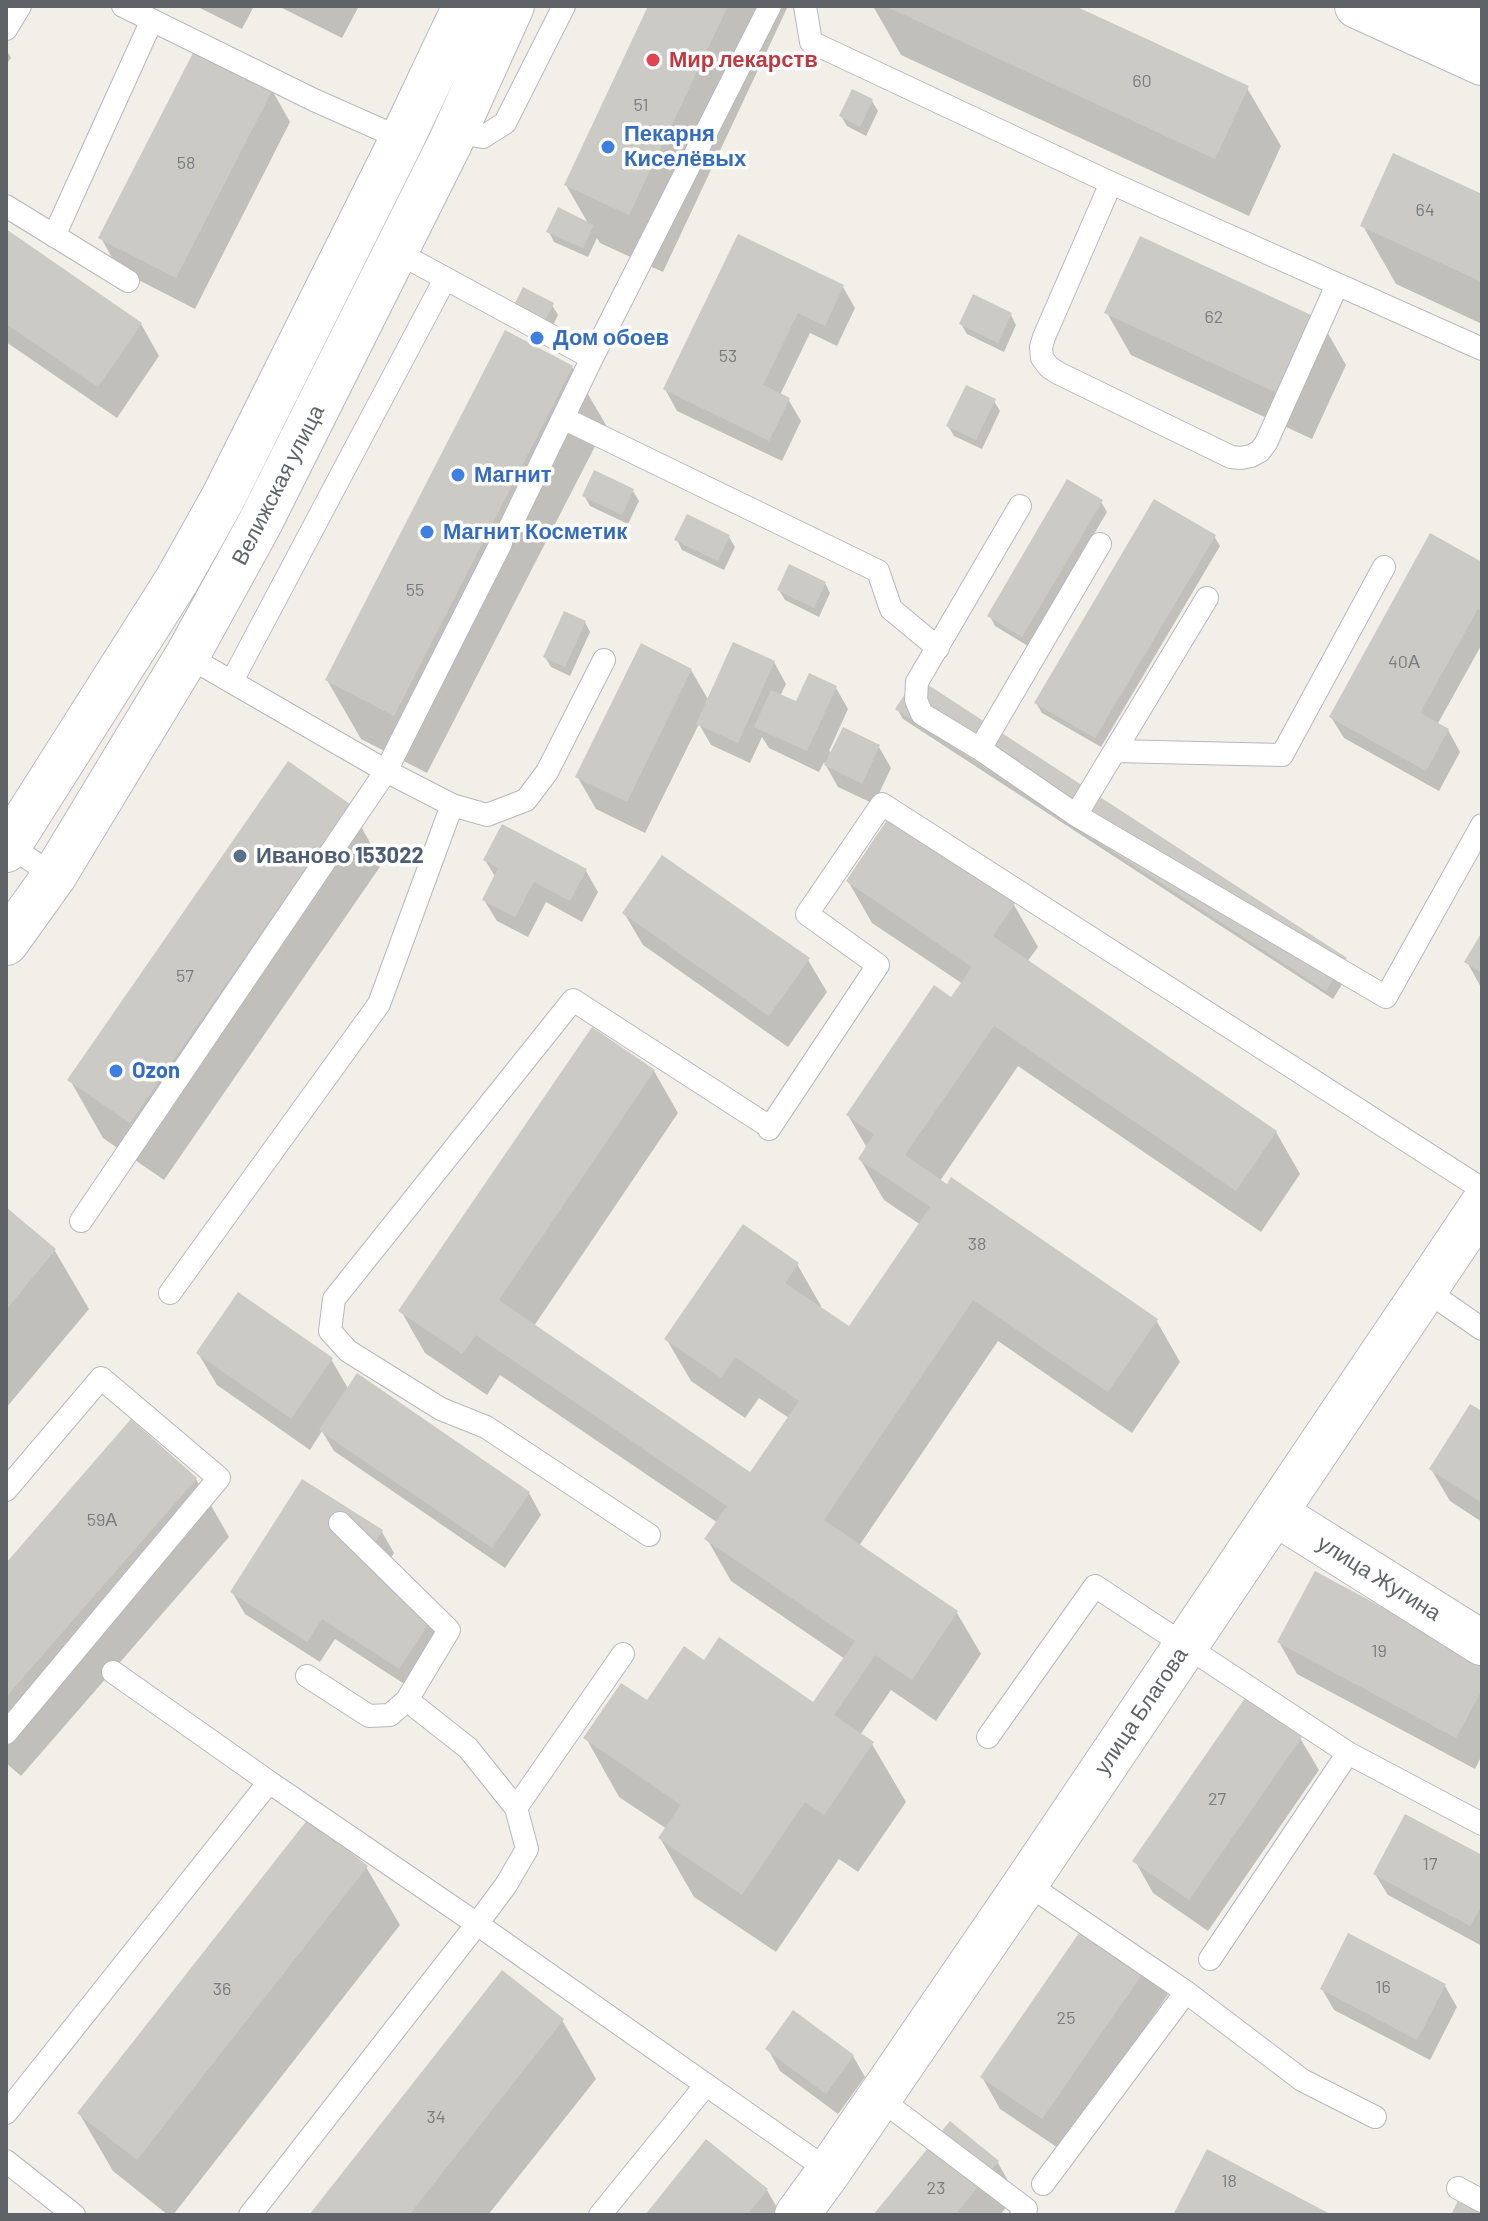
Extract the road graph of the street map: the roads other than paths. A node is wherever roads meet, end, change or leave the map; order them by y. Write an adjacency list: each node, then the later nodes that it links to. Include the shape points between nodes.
1 (20, 6): 12 (lane)
2 (123, 6): 10 (lane)
3 (465, 6): 15 (main road, Велижская улица)
4 (512, 6): 14 (main road, Велижская улица)
5 (564, 6): 14 (lane, via 505,123 483,137)
6 (770, 6): 24 (lane)
7 (805, 6): 16 (lane, via 811,42)
8 (1357, 6): 13 (main road)
9 (1434, 6): 11 (main road)
10 (152, 20): 15 (lane); 18 (lane)
11 (1482, 28)
12 (6, 29)
13 (1482, 63)
14 (454, 132): 19 (main road, Велижская улица)
15 (402, 139): 40 (main road, Велижская улица, via 177,580)
16 (1111, 183): 22 (lane); 22 (lane, via 1044,337 1042,358 1058,373 1231,457 1251,456 1266,443)
17 (6, 206): 18 (lane)
18 (54, 236): 21 (lane)
19 (395, 251): 20 (lane); 31 (main road, Велижская улица, via 260,523)
20 (445, 279): 24 (lane); 33 (lane)
21 (128, 281)
22 (1337, 285): 23 (lane)
23 (1482, 349)
24 (592, 358): 25 (lane)
25 (563, 418): 30 (lane, via 878,571 891,609); 36 (lane)
26 (1020, 506): 30 (lane)
27 (1100, 544): 34 (lane)
28 (1384, 567): 35 (lane, via 1282,755)
29 (1207, 598): 35 (lane)
30 (938, 648): 34 (lane, via 917,682 916,700 922,714)
31 (187, 656): 33 (lane); 41 (main road, Велижская улица)
32 (604, 660): 37 (lane, via 547,772 526,800 487,815)
33 (232, 681): 36 (lane)
34 (980, 749): 38 (lane)
35 (1115, 751): 38 (lane)
36 (386, 771): 37 (lane); 45 (lane)
37 (452, 805): 47 (lane, via 379,1004)
38 (1076, 815): 39 (lane, via 1386,997)
39 (1482, 825)
40 (7, 846): 41 (lane)
41 (54, 876): 42 (main road, Велижская улица)
42 (6, 943)
43 (1482, 1189): 52 (lane, via 882,804 807,914 878,965 769,1129 573,1000 334,1299 330,1331 348,1351 441,1409 486,1427)
44 (1482, 1205): 46 (main road, улица Благова)
45 (81, 1221)
46 (1424, 1289): 48 (lane); 50 (main road, улица Благова)
47 (170, 1293)
48 (1482, 1329)
49 (6, 1490): 59 (lane, via 101,1378 219,1478)
50 (1275, 1513): 53 (main road, улица Жугина); 54 (main road, улица Благова)
51 (340, 1523): 58 (lane, via 449,1630)
52 (649, 1535)
53 (1482, 1643)
54 (1184, 1647): 60 (lane, via 1095,1586); 61 (lane); 65 (main road, улица Благова)
55 (623, 1654): 63 (lane)
56 (113, 1672): 62 (lane)
57 (307, 1676): 58 (lane, via 369,1716 390,1715)
58 (407, 1700): 63 (lane, via 468,1748)
59 (6, 1733)
60 (988, 1737)
61 (1348, 1753): 64 (lane); 67 (lane)
62 (269, 1782): 66 (lane); 71 (lane)
63 (516, 1808): 66 (lane, via 527,1849)
64 (1482, 1824)
65 (1026, 1883): 68 (lane); 70 (main road, улица Благова)
66 (477, 1924): 69 (lane); 79 (lane)
67 (1210, 1959)
68 (1186, 1992): 72 (lane, via 1302,2080); 75 (lane)
69 (705, 2086): 74 (lane); 80 (lane)
70 (879, 2098): 74 (main road, улица Благова); 82 (lane, via 1026,2209)
71 (6, 2113)
72 (1375, 2117)
73 (6, 2161): 78 (lane)
74 (829, 2171): 81 (main road, улица Благова)
75 (1043, 2184)
76 (1458, 2188): 77 (lane)
77 (1482, 2201)
78 (74, 2215)
79 (250, 2215)
80 (600, 2215)
81 (797, 2215)
82 (1021, 2215)

